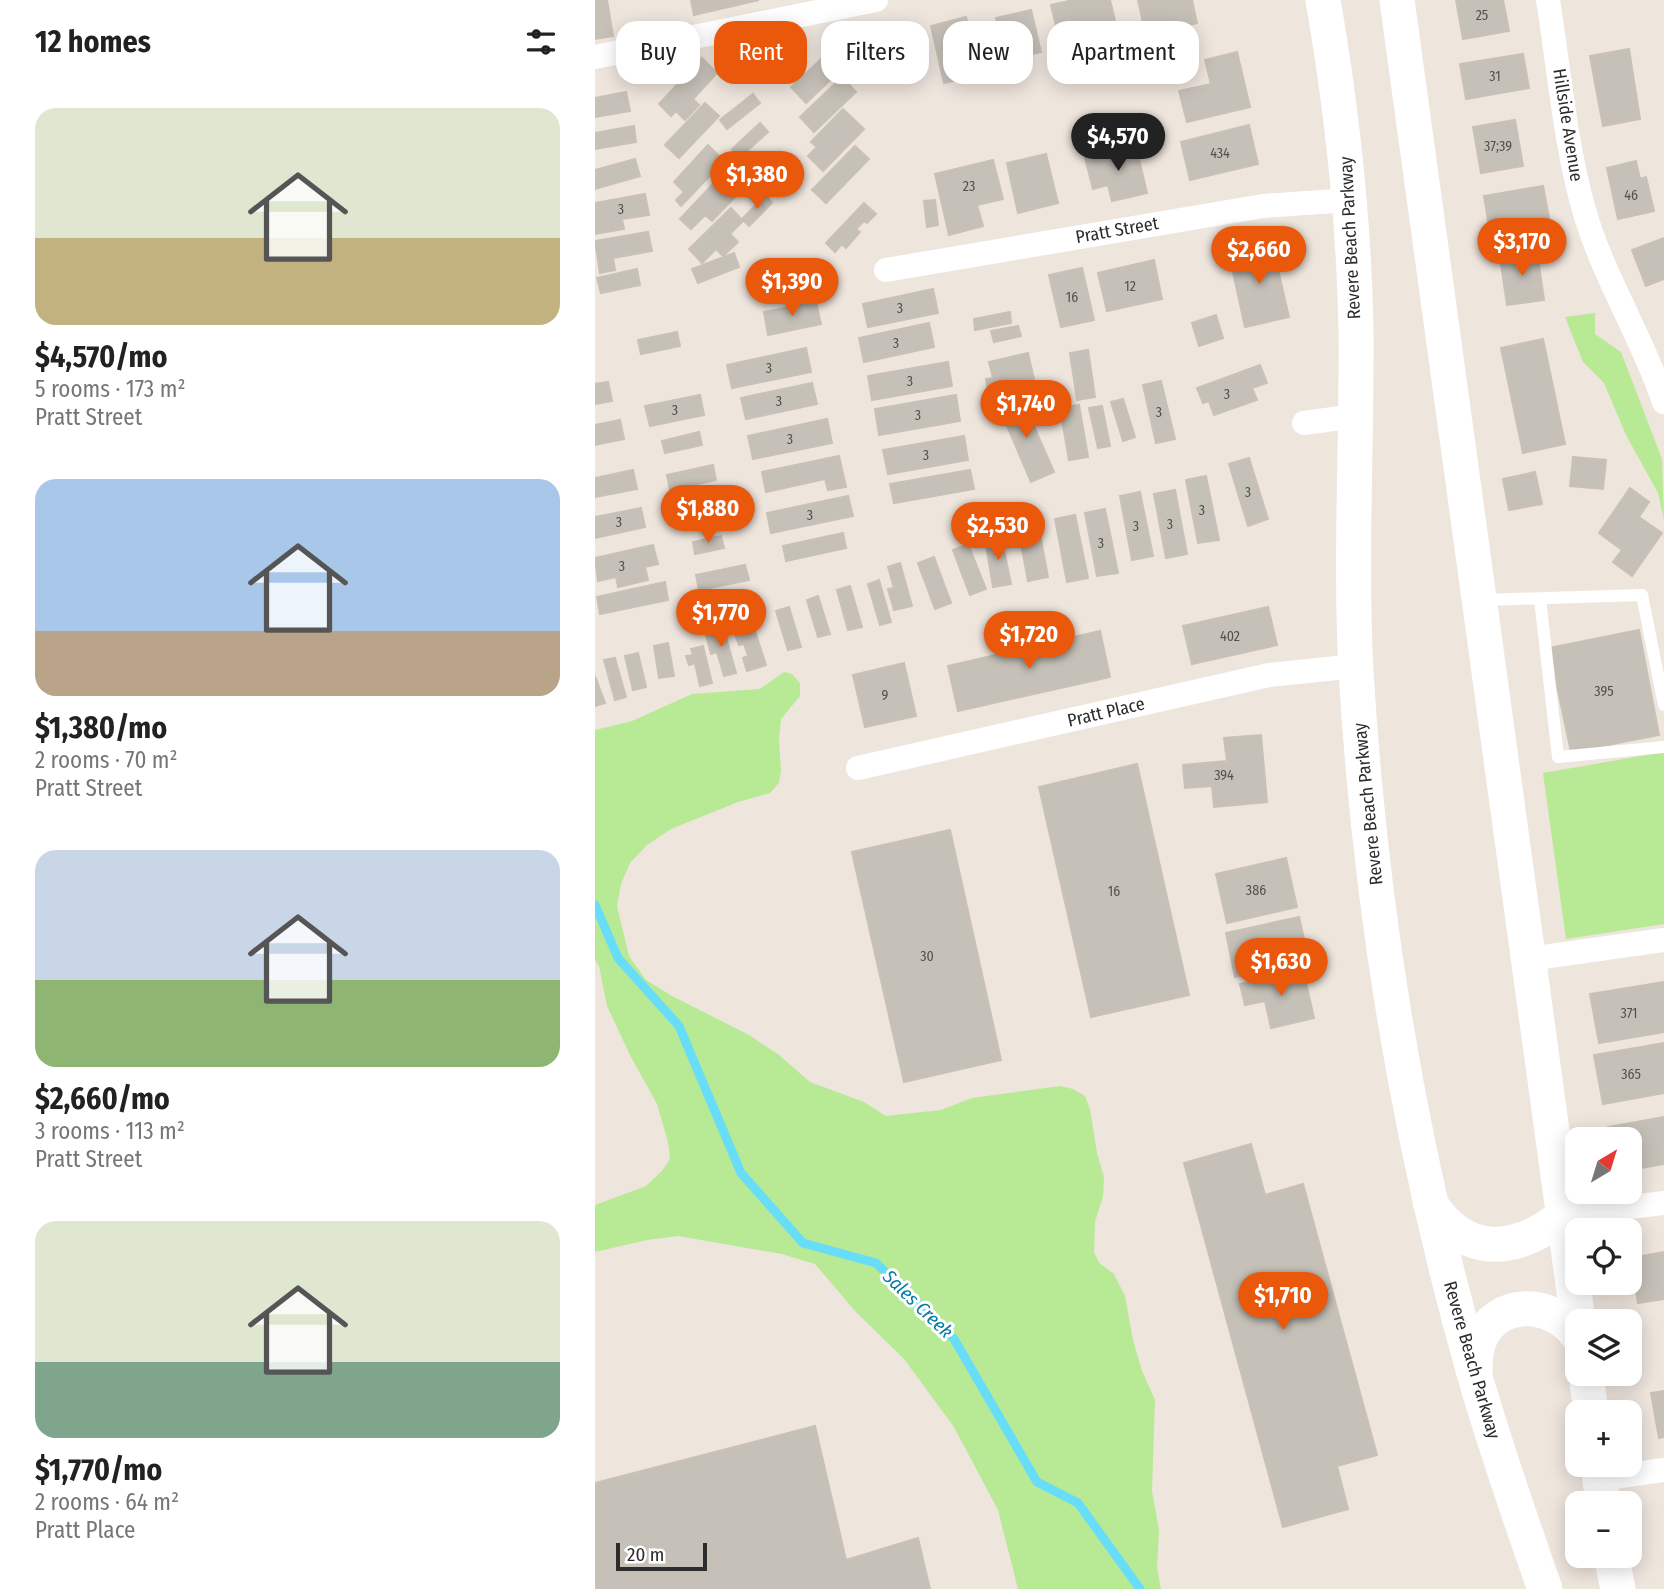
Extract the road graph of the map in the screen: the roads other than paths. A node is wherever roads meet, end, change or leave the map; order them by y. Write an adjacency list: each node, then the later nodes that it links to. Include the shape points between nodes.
1 (876, 0): 5 (street)
2 (1323, 0): 6 (main road, Revere Beach Parkway)
3 (1397, 0): 12 (main road)
4 (1548, 0): 8 (street, Hillside Avenue, via 1584,211)
5 (595, 57)
6 (1350, 200): 7 (street, Pratt Street, via 1263,206); 9 (main road, Revere Beach Parkway)
7 (885, 270)
8 (1664, 402)
9 (1355, 416): 10 (street); 13 (main road, Revere Beach Parkway)
10 (1304, 423)
11 (1540, 599): 12 (lane); 14 (lane, via 1642,594); 15 (lane, via 1558,757)
12 (1479, 600): 18 (main road)
13 (1356, 666): 16 (street, Pratt Place, via 1269,676); 19 (main road, Revere Beach Parkway, via 1386,967)
14 (1664, 705)
15 (1664, 747)
16 (858, 768)
17 (1664, 940): 18 (street)
18 (1529, 959): 21 (main road)
19 (1430, 1203): 21 (main road, via 1453,1230 1487,1245 1528,1238); 24 (main road, Revere Beach Parkway)
20 (1664, 1203): 21 (street)
21 (1564, 1215): 22 (main road)
22 (1576, 1309)
23 (1565, 1322): 24 (main road, via 1547,1311 1510,1311 1482,1336 1474,1360)
24 (1475, 1377): 28 (main road, Revere Beach Parkway)
25 (1664, 1470): 26 (street)
26 (1600, 1482)
27 (1614, 1568): 29 (main road)
28 (1545, 1589)
29 (1618, 1589)

